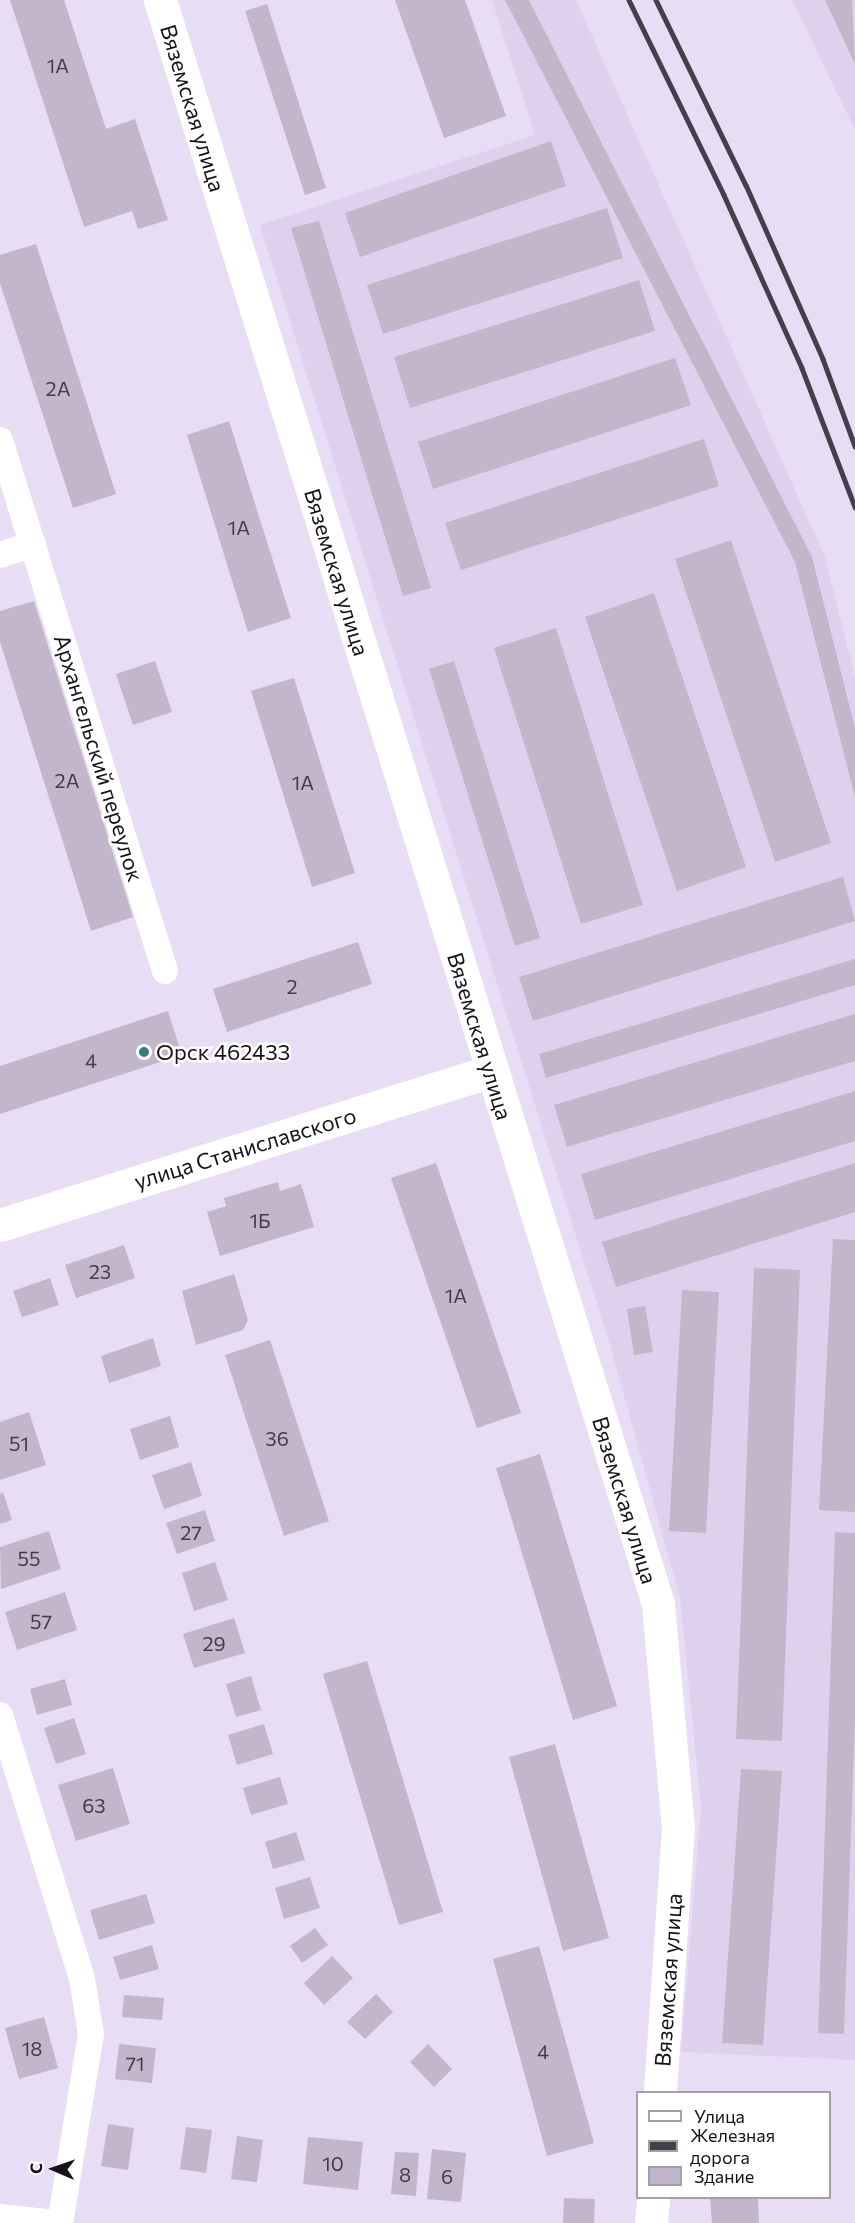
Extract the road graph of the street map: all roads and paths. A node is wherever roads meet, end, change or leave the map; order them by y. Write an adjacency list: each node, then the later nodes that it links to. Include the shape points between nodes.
1 (160, 0): 6 (main road, Вяземская улица)
2 (0, 440): 3 (street, Архангельский переулок)
3 (33, 544): 4 (street); 5 (street, Архангельский переулок)
4 (0, 555)
5 (165, 971)
6 (491, 1071): 7 (main road, улица Станиславского); 9 (main road, Вяземская улица, via 658,1604 678,1827)
7 (0, 1225)
8 (0, 1715): 13 (street, via 82,1979 91,2034)
9 (660, 2091)
10 (653, 2199): 14 (main road)
11 (0, 2217): 12 (street)
12 (55, 2223)
13 (60, 2223)
14 (651, 2223)

